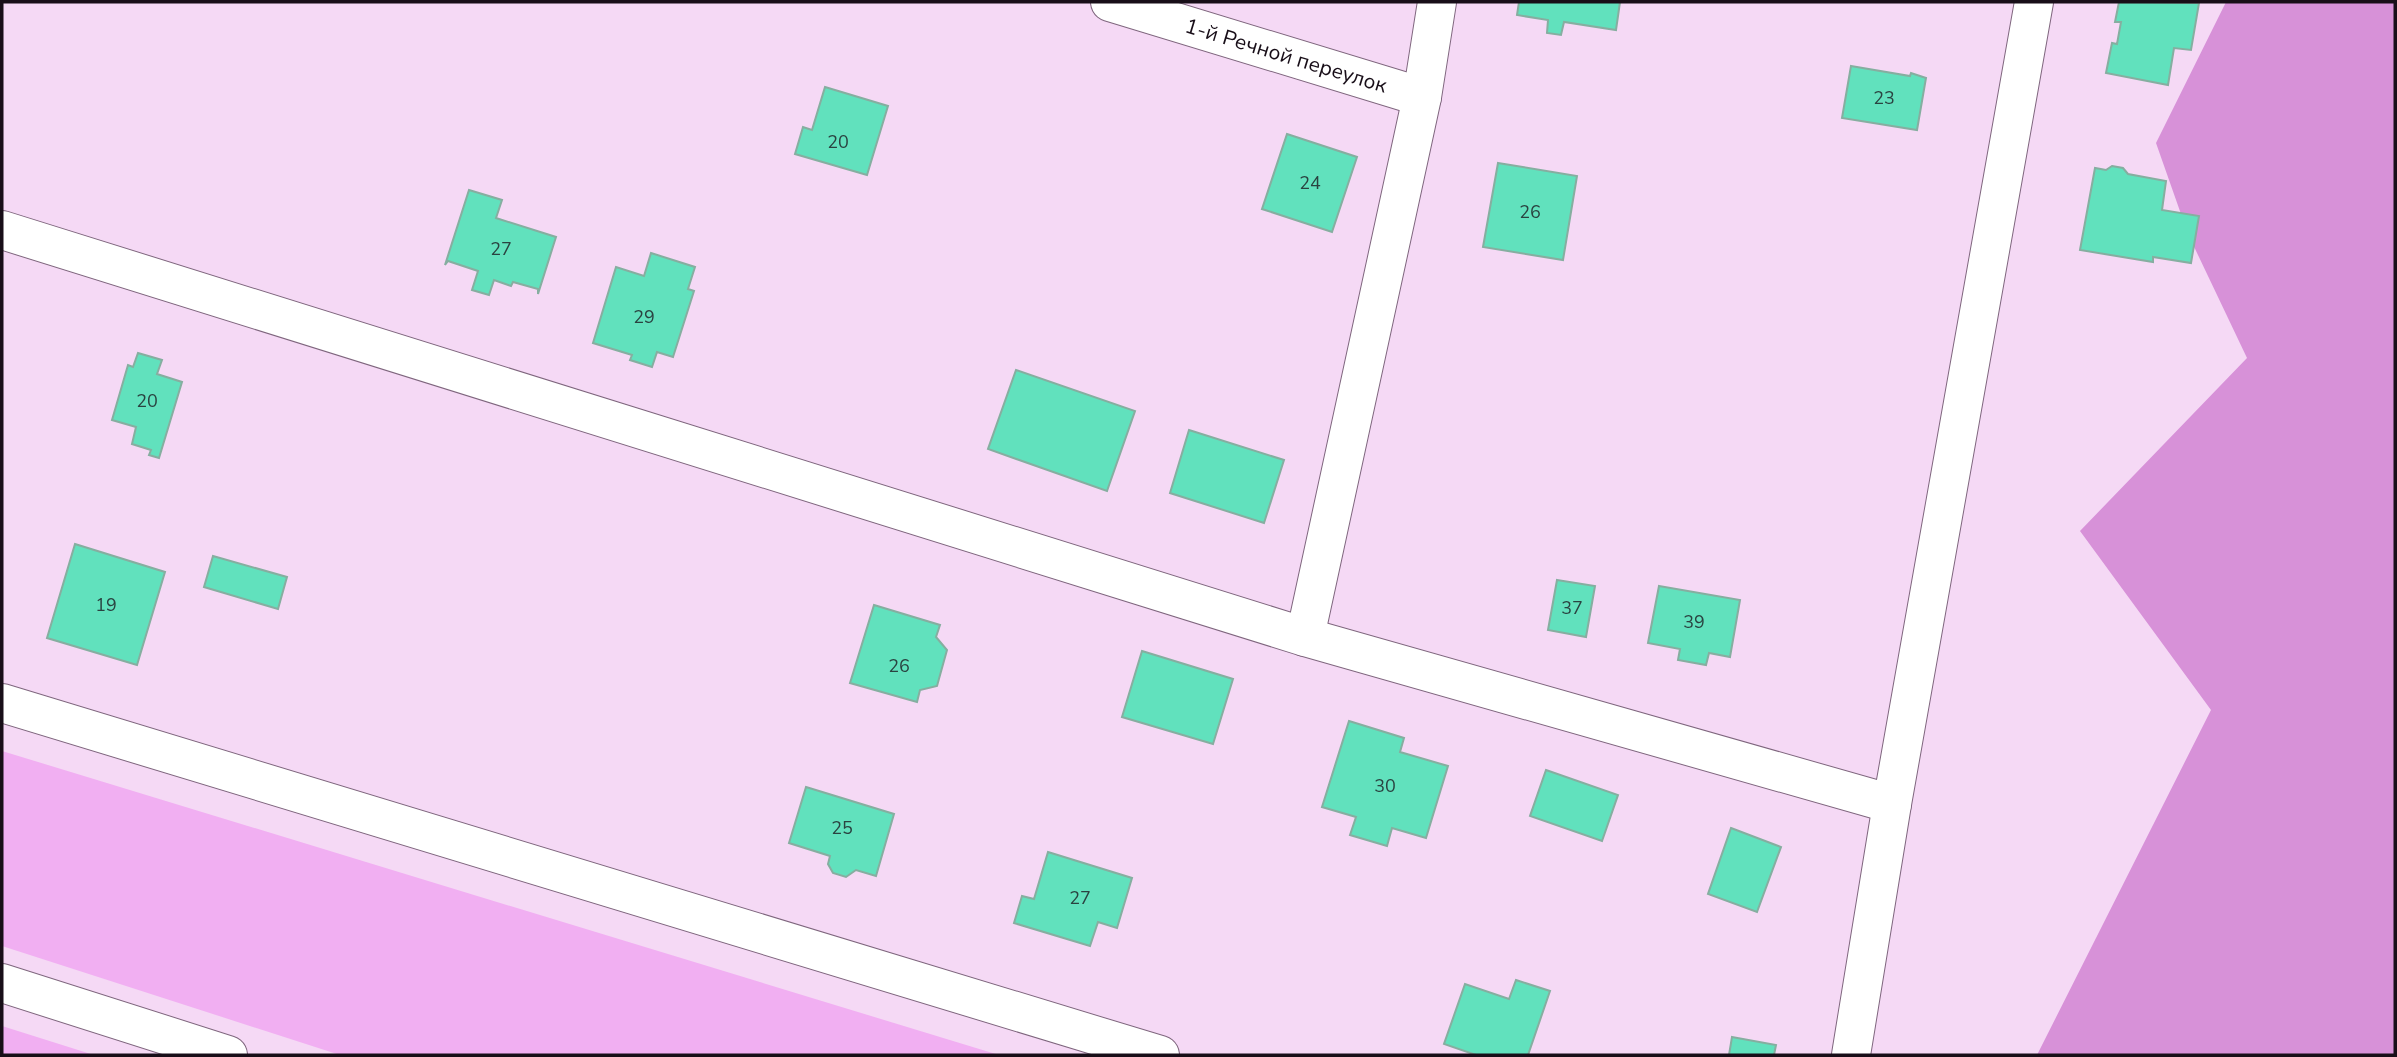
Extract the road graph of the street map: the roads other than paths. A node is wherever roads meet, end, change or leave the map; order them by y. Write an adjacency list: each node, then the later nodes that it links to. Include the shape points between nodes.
1 (1110, 2): 4 (street, 1-й Речной переулок)
2 (1437, 2): 4 (street)
3 (2034, 2): 8 (street)
4 (1422, 97): 6 (street)
5 (2, 230): 6 (street)
6 (1305, 637): 8 (street)
7 (2, 703): 11 (street)
8 (1892, 804): 12 (street)
9 (2, 982): 10 (street)
10 (228, 1055)
11 (1160, 1055)
12 (1851, 1055)

